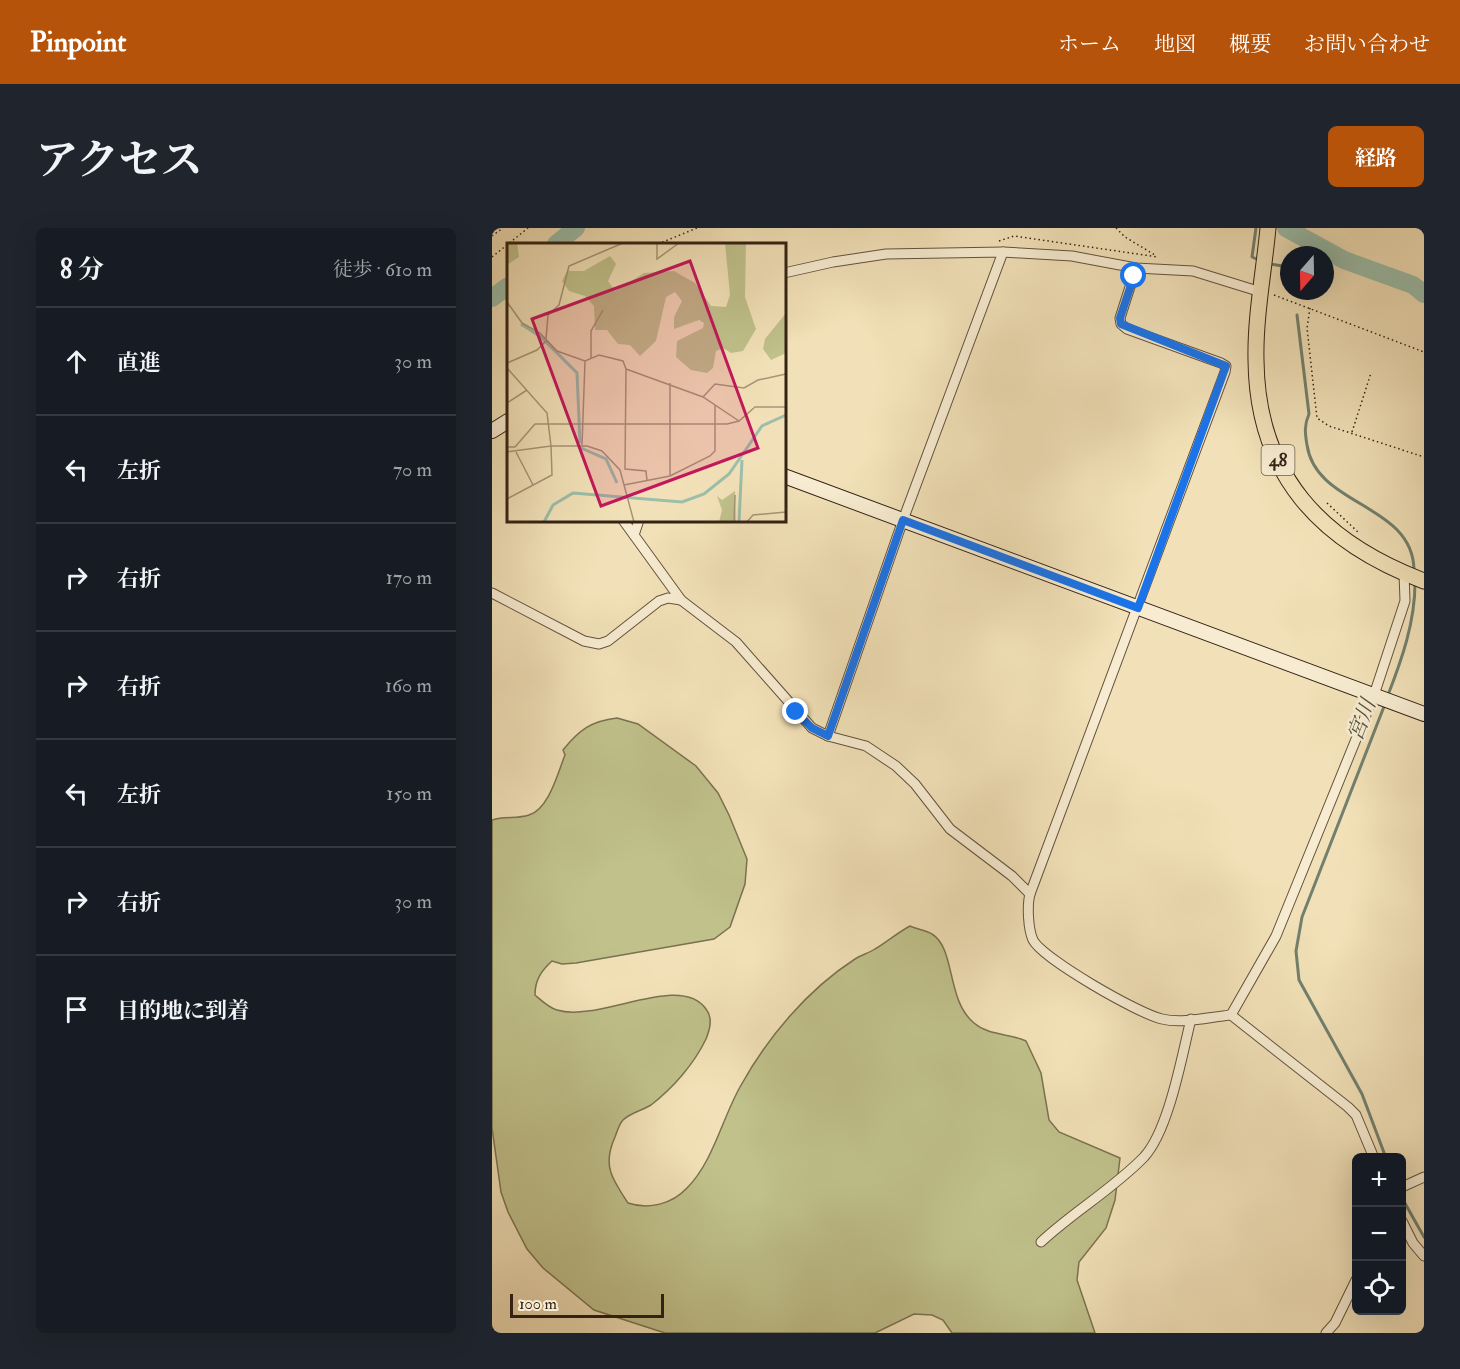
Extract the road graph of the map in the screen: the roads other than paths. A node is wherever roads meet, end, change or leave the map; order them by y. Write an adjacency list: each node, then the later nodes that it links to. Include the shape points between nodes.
1 (1268, 228): 5 (main road, 48)
2 (1003, 252): 3 (street, via 1072,256); 4 (street, via 886,254); 9 (street)
3 (1136, 268): 5 (street, via 1193,271); 17 (street, via 1121,324 1226,366)
4 (786, 273)
5 (1264, 291): 13 (main road, 48, via 1256,342 1257,378 1263,421 1277,458 1299,496 1329,528 1366,556)
6 (507, 422): 7 (street)
7 (492, 431)
8 (786, 477): 9 (street)
9 (903, 520): 17 (street); 20 (street)
10 (624, 522): 12 (street)
11 (638, 522): 12 (street)
12 (634, 535): 16 (street)
13 (1405, 574): 14 (main road, 48); 18 (street, via 1406,601)
14 (1424, 581)
15 (492, 593): 16 (street, via 584,641 599,644 659,601)
16 (681, 600): 20 (street, via 736,642 796,712 812,728)
17 (1138, 608): 18 (street); 21 (street)
18 (1377, 696): 19 (street); 22 (street, via 1276,936)
19 (1424, 714)
20 (828, 736): 21 (street, via 866,746 896,766 950,829 1012,876)
21 (1029, 894): 23 (street, via 1033,939 1046,955 1145,1014 1162,1019)
22 (1231, 1015): 23 (street); 24 (street, via 1348,1107 1356,1115)
23 (1191, 1019): 28 (street, via 1172,1092 1157,1136 1145,1156)
24 (1372, 1153)
25 (1424, 1177): 26 (street)
26 (1406, 1184)
27 (1406, 1230): 29 (street)
28 (1041, 1242)
29 (1424, 1256)
30 (1352, 1288): 31 (street)
31 (1326, 1333)

